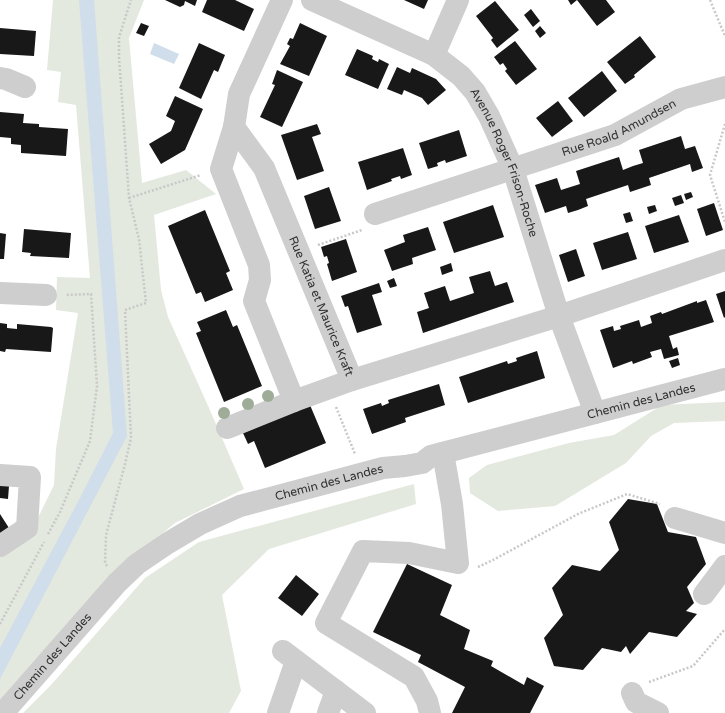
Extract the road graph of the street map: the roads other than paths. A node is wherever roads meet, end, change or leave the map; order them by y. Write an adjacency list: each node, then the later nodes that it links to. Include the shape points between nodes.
1 (282, 0): 8 (street, via 239,94)
2 (312, 0): 4 (street, Avenue Roger Frison-Roche)
3 (458, 0): 4 (street)
4 (434, 55): 9 (street, Avenue Roger Frison-Roche, via 461,76 475,92)
5 (0, 78): 6 (street)
6 (25, 87)
7 (725, 87): 9 (street, Rue Roald Amundsen, via 681,99 615,135)
8 (234, 127): 16 (street, Rue Katia et Maurice Kraft, via 264,168); 17 (street, via 221,169 259,265 260,280 254,301)
9 (513, 169): 10 (street, Rue Roald Amundsen); 14 (street, Avenue Roger Frison-Roche)
10 (375, 214)
11 (725, 260): 14 (street)
12 (0, 292): 13 (street)
13 (46, 296)
14 (559, 316): 16 (street, Rue Katia et Maurice Kraft); 18 (street, Avenue Roger Frison-Roche)
15 (725, 379): 18 (street, Chemin des Landes)
16 (352, 380): 17 (street)
17 (294, 401): 19 (street)
18 (595, 413): 20 (street, Chemin des Landes)
19 (228, 428)
20 (443, 453): 29 (street, Chemin des Landes, via 422,462 383,468 240,506 200,524 137,564 117,583); 33 (street, via 452,504 458,563 409,553 363,551 326,623 414,677 427,701)
21 (0, 475): 24 (street, via 30,477 28,528)
22 (675, 518): 23 (street)
23 (725, 533)
24 (0, 546)
25 (725, 566): 26 (street)
26 (704, 594)
27 (336, 691): 30 (street, via 290,656); 31 (street); 32 (street)
28 (632, 693): 34 (street, via 636,702)
29 (3, 713)
30 (278, 713)
31 (328, 713)
32 (365, 713)
33 (430, 713)
34 (658, 713)

